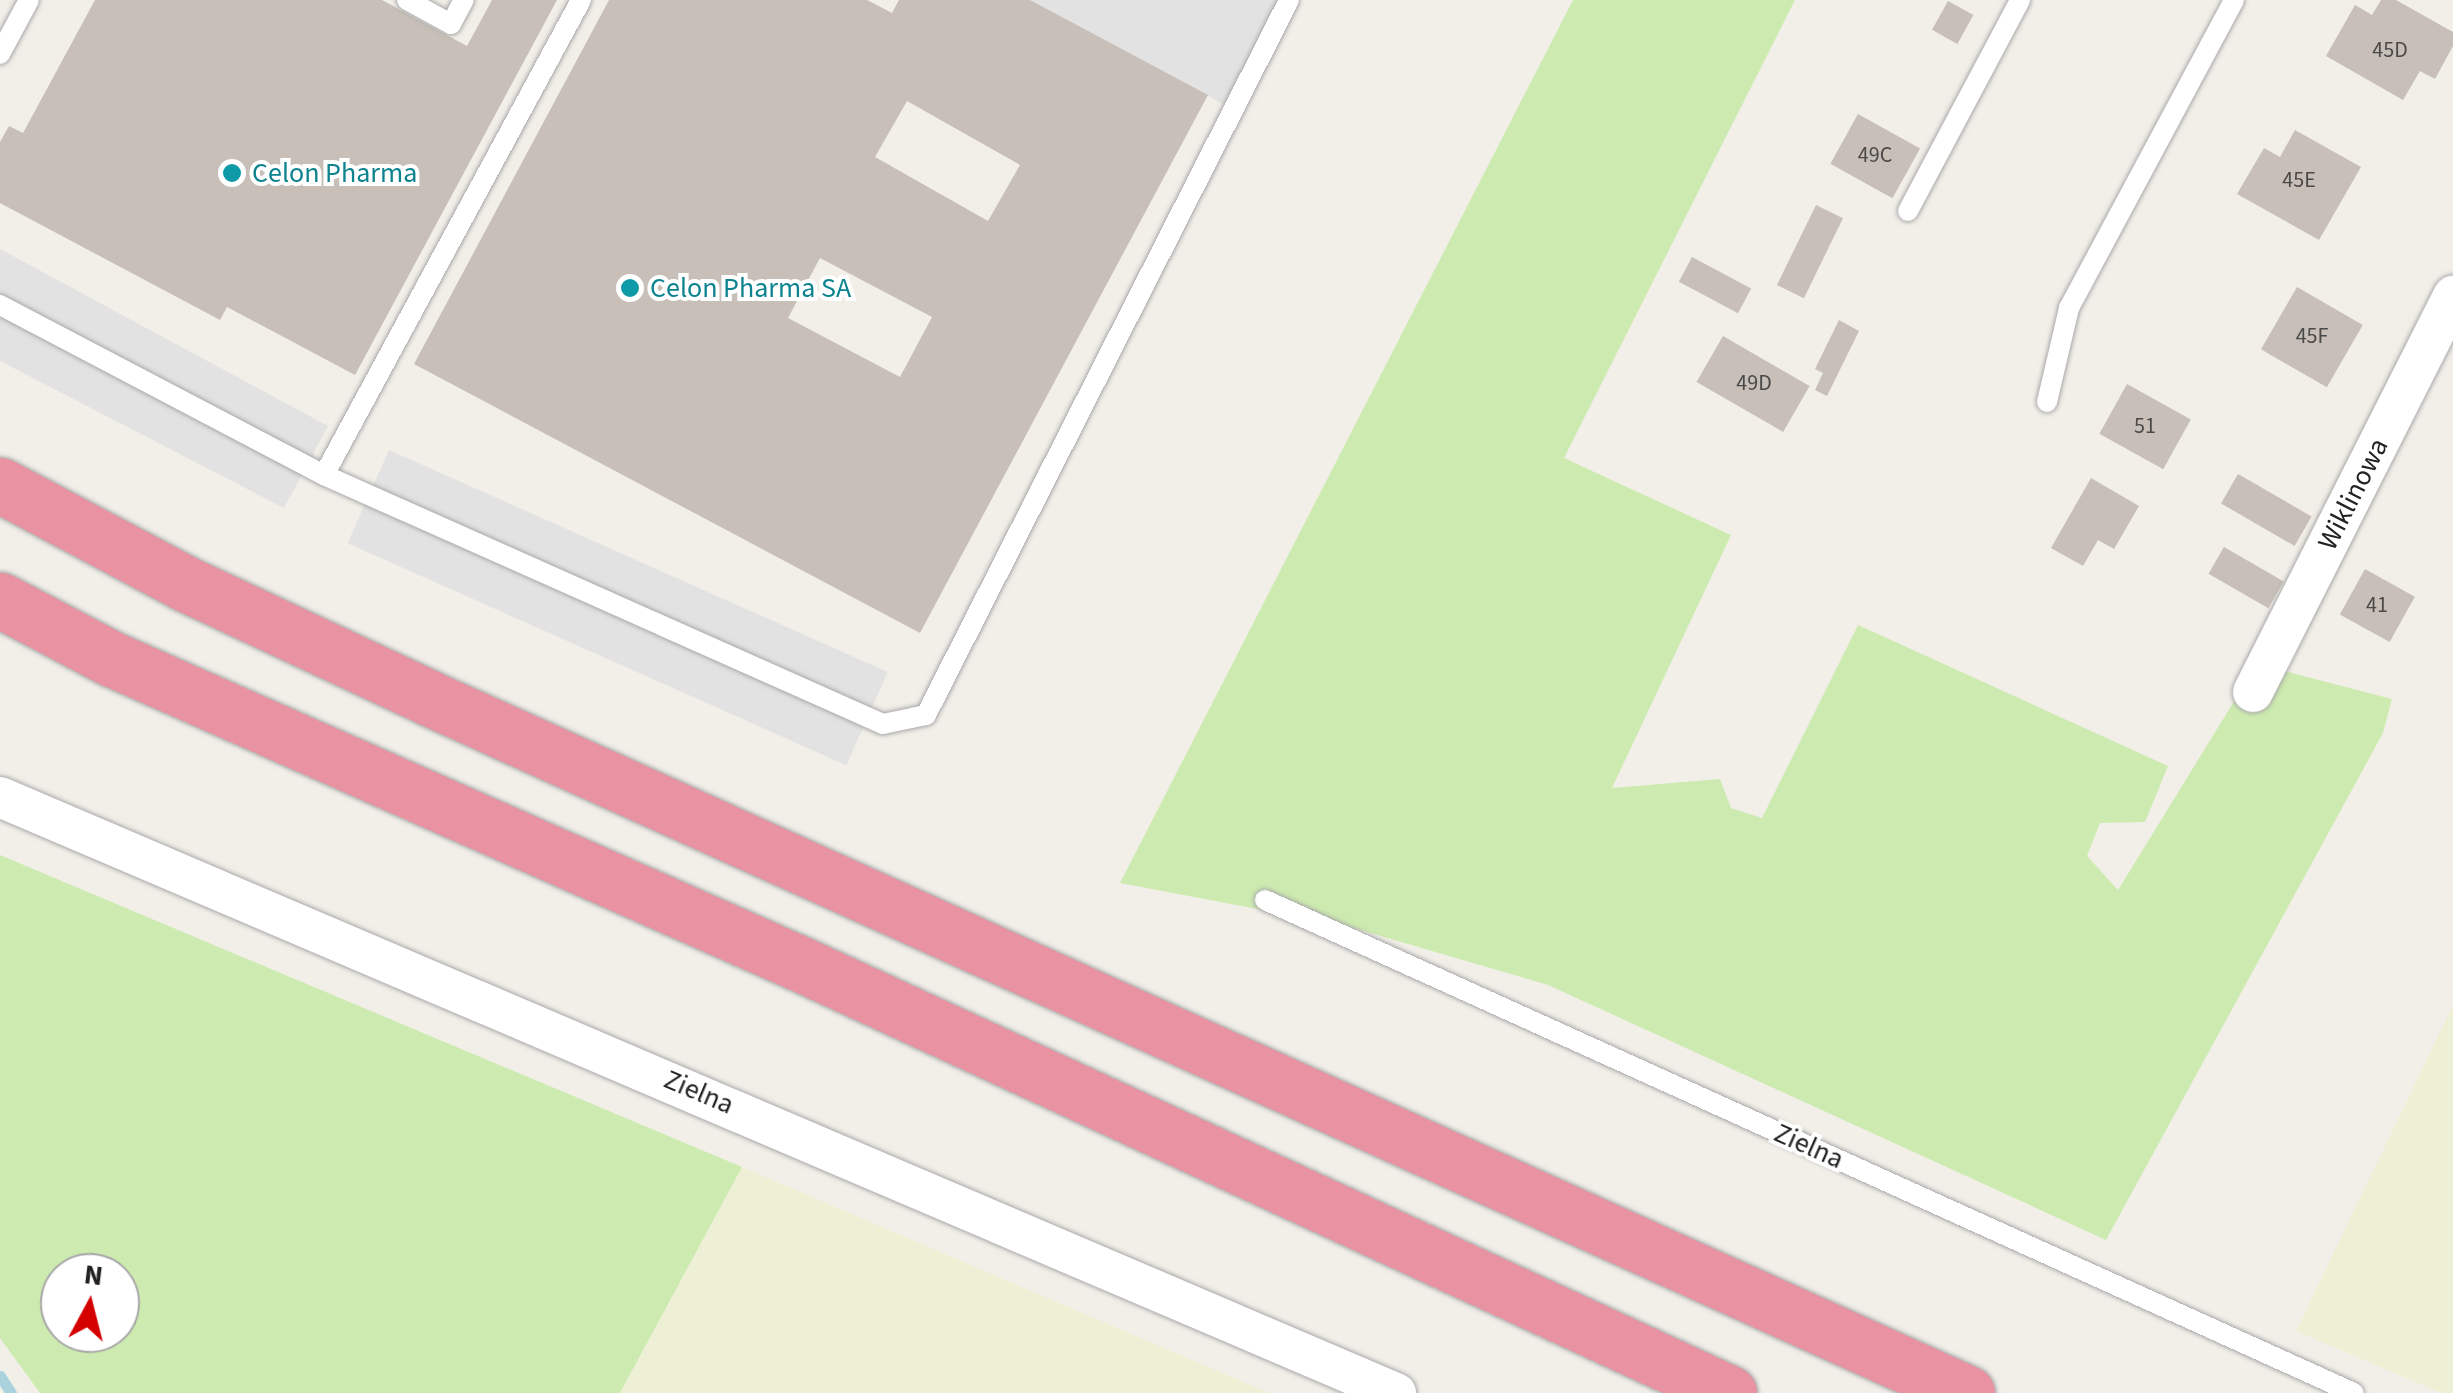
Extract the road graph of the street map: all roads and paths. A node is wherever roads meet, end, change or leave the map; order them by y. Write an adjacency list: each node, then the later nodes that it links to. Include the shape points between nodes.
1 (29, 0): 8 (lane)
2 (407, 0): 3 (lane, via 452,24)
3 (464, 0)
4 (581, 0): 13 (lane)
5 (1289, 0): 13 (lane, via 926,715 882,724)
6 (2020, 0): 9 (lane)
7 (2234, 0): 12 (lane, via 2069,308)
8 (0, 54)
9 (1908, 211)
10 (2453, 296): 16 (street, Wiklinowa)
11 (0, 305): 13 (lane)
12 (2047, 402)
13 (324, 475)
14 (0, 486): 21 (highway, via 184,584 428,698)
15 (0, 600): 20 (highway, via 112,659 805,966)
16 (2253, 692)
17 (0, 797): 19 (street, Zielna)
18 (1265, 900): 22 (lane, Zielna)
19 (1396, 1393)
20 (1729, 1393)
21 (1966, 1393)
22 (2354, 1393)

